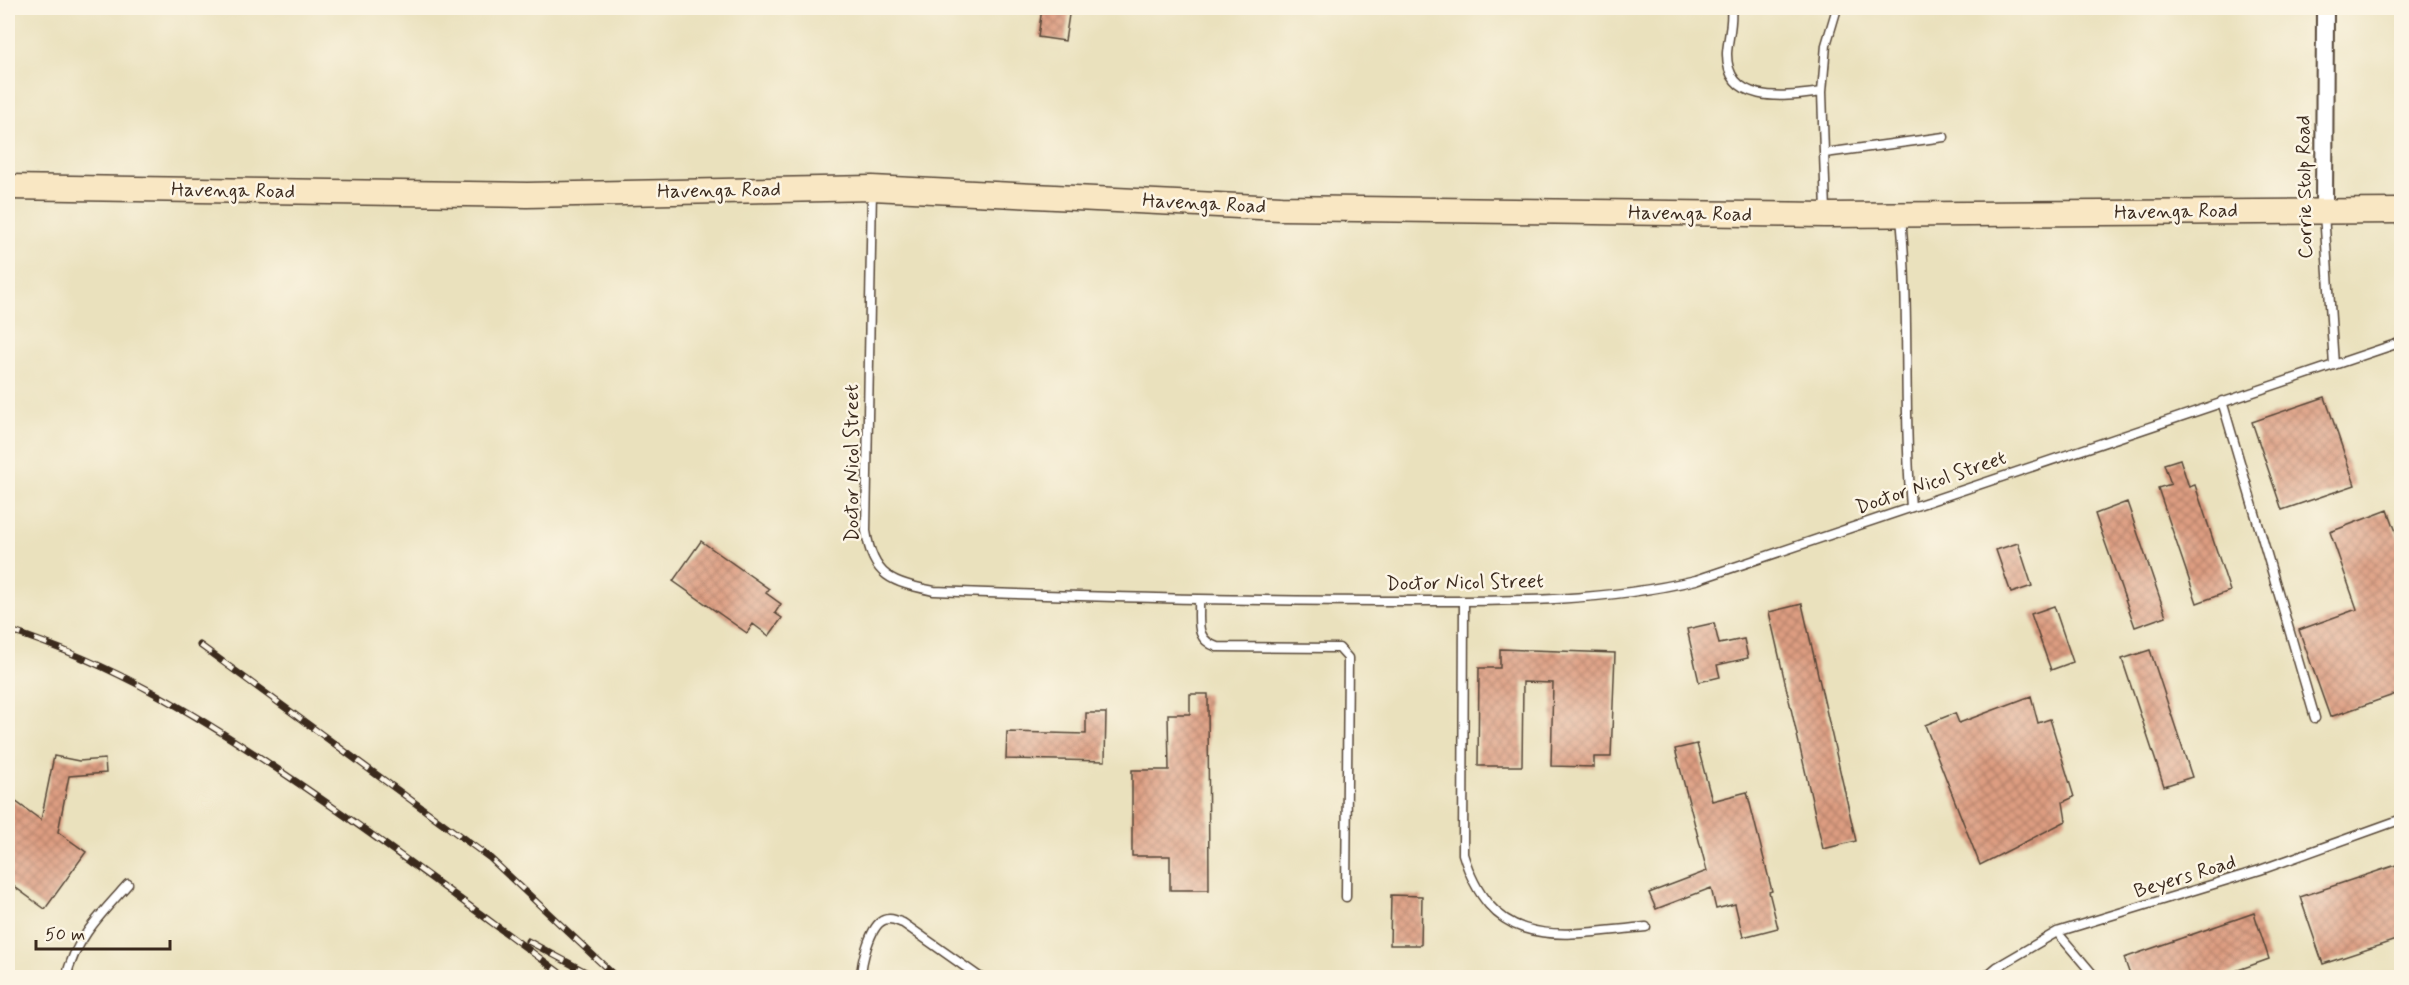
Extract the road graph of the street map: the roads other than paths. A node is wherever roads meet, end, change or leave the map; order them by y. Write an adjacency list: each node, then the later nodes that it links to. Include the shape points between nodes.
1 (1731, 8): 4 (lane, via 1728,63 1736,81 1767,97)
2 (1837, 8): 4 (lane, via 1826,45)
3 (2325, 8): 9 (street, Corrie Stolp Road)
4 (1822, 92): 6 (lane)
5 (1944, 137): 6 (lane)
6 (1826, 153): 11 (lane)
7 (8, 187): 8 (street, Havenga Road, via 527,195)
8 (872, 188): 11 (street, Havenga Road, via 1281,208); 17 (lane, Doctor Nicol Street, via 866,531 875,565 884,575 934,591)
9 (2324, 210): 10 (street, Havenga Road); 12 (street, Havenga Road); 14 (lane, Corrie Stolp Road)
10 (2402, 212)
11 (1826, 215): 12 (street, Havenga Road)
12 (1901, 215): 16 (lane, via 1907,276 1906,457)
13 (2402, 342): 14 (lane, Doctor Nicol Street)
14 (2334, 365): 15 (lane, Doctor Nicol Street)
15 (2222, 401): 16 (lane, Doctor Nicol Street); 19 (lane)
16 (1911, 507): 18 (lane, Doctor Nicol Street, via 1661,589 1619,596)
17 (1199, 601): 18 (lane, Doctor Nicol Street); 22 (lane, via 1200,634 1217,648 1339,648 1348,658)
18 (1464, 601): 23 (lane, via 1463,854 1470,876 1500,914 1533,932 1550,935)
19 (2315, 718)
20 (2402, 819): 24 (lane, Beyers Road, via 2260,870)
21 (128, 885): 25 (lane, via 84,934)
22 (1346, 897)
23 (1646, 927)
24 (2057, 932): 28 (lane, Beyers Road); 29 (lane)
25 (66, 978)
26 (861, 978): 27 (lane, via 862,961 875,929 891,918)
27 (981, 978)
28 (1984, 978)
29 (2096, 978)

